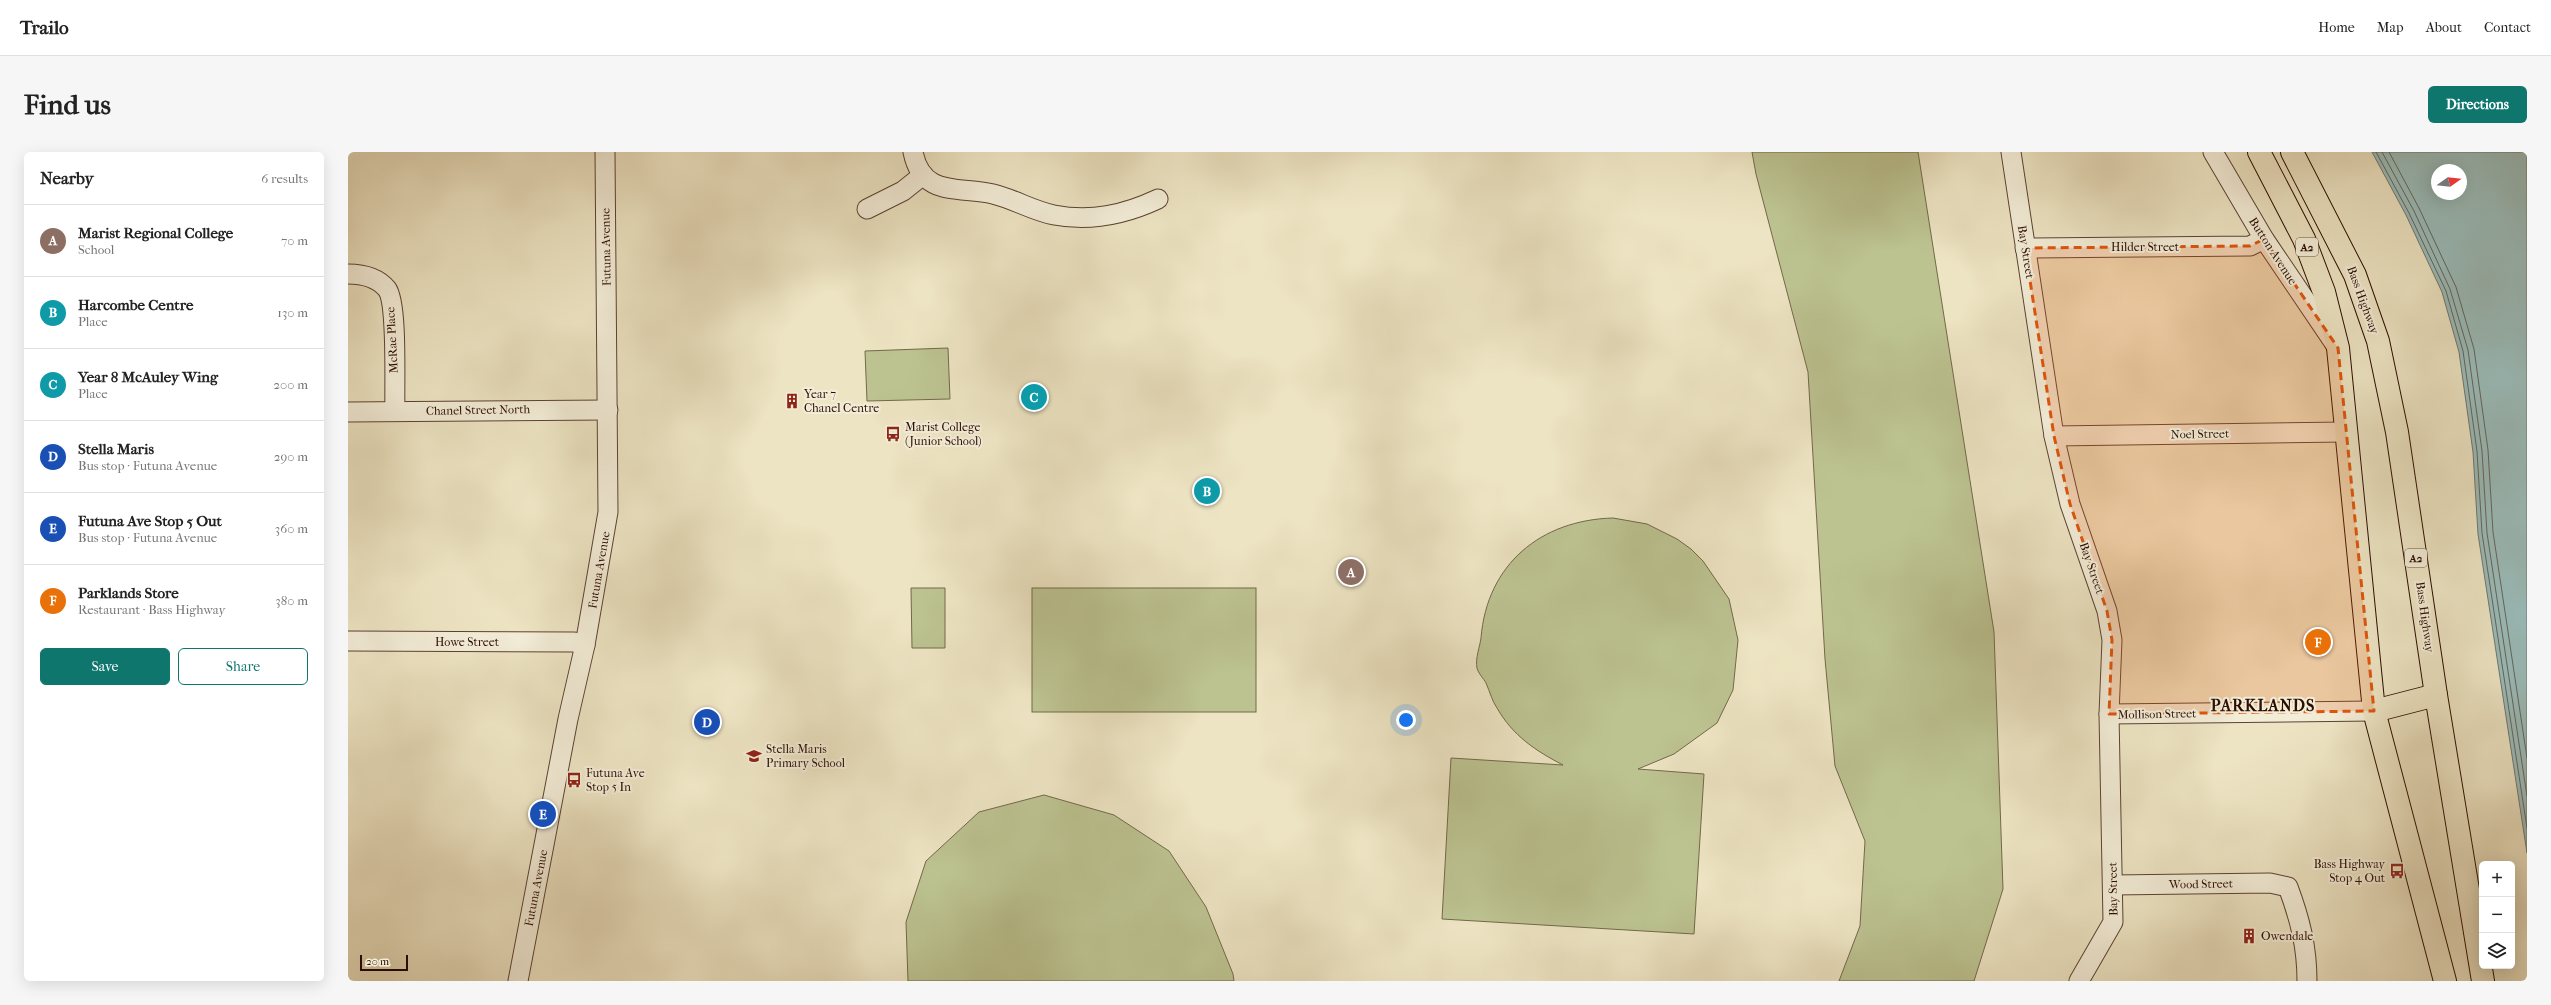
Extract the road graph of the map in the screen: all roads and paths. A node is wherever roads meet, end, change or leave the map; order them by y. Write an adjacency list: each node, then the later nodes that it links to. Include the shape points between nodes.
1 (605, 152): 14 (street, Futuna Avenue)
2 (913, 152): 7 (street)
3 (2010, 152): 11 (street, Bay Street)
4 (2213, 152): 10 (street, Button Avenue)
5 (2259, 152): 13 (highway, A2, via 2304,239 2324,292)
6 (2292, 152): 21 (highway, Bass Highway / A2, via 2355,275 2378,341 2397,432)
7 (923, 175): 8 (street, via 939,188 994,194 1055,215 1114,216); 9 (street, via 903,191)
8 (1158, 199)
9 (867, 209)
10 (2264, 239): 11 (street, Hilder Street, via 2250,246); 13 (street, Button Avenue)
11 (2025, 248): 18 (street, Bay Street)
12 (348, 274): 15 (street, McRae Place, via 371,276 387,289 393,309)
13 (2338, 348): 17 (highway, A2)
14 (608, 410): 15 (street, Chanel Street North); 20 (street, Futuna Avenue, via 608,512)
15 (395, 411): 16 (street, Chanel Street North)
16 (348, 412)
17 (2346, 432): 18 (street, Noel Street); 22 (highway, A2)
18 (2054, 436): 23 (street, Bay Street, via 2070,504 2107,611 2112,640)
19 (348, 641): 20 (street, Howe Street, via 574,642)
20 (585, 645): 25 (street, Futuna Avenue, via 568,719)
21 (2436, 695): 22 (highway); 29 (highway, Bass Highway / A2)
22 (2374, 712): 23 (street, Mollison Street); 28 (highway, A2)
23 (2109, 714): 24 (street, Bay Street)
24 (2113, 885): 26 (street, Bay Street, via 2113,922); 27 (street, Wood Street, via 2270,883 2288,887 2302,925 2307,958)
25 (518, 981)
26 (2079, 981)
27 (2307, 981)
28 (2445, 981)
29 (2483, 981)

